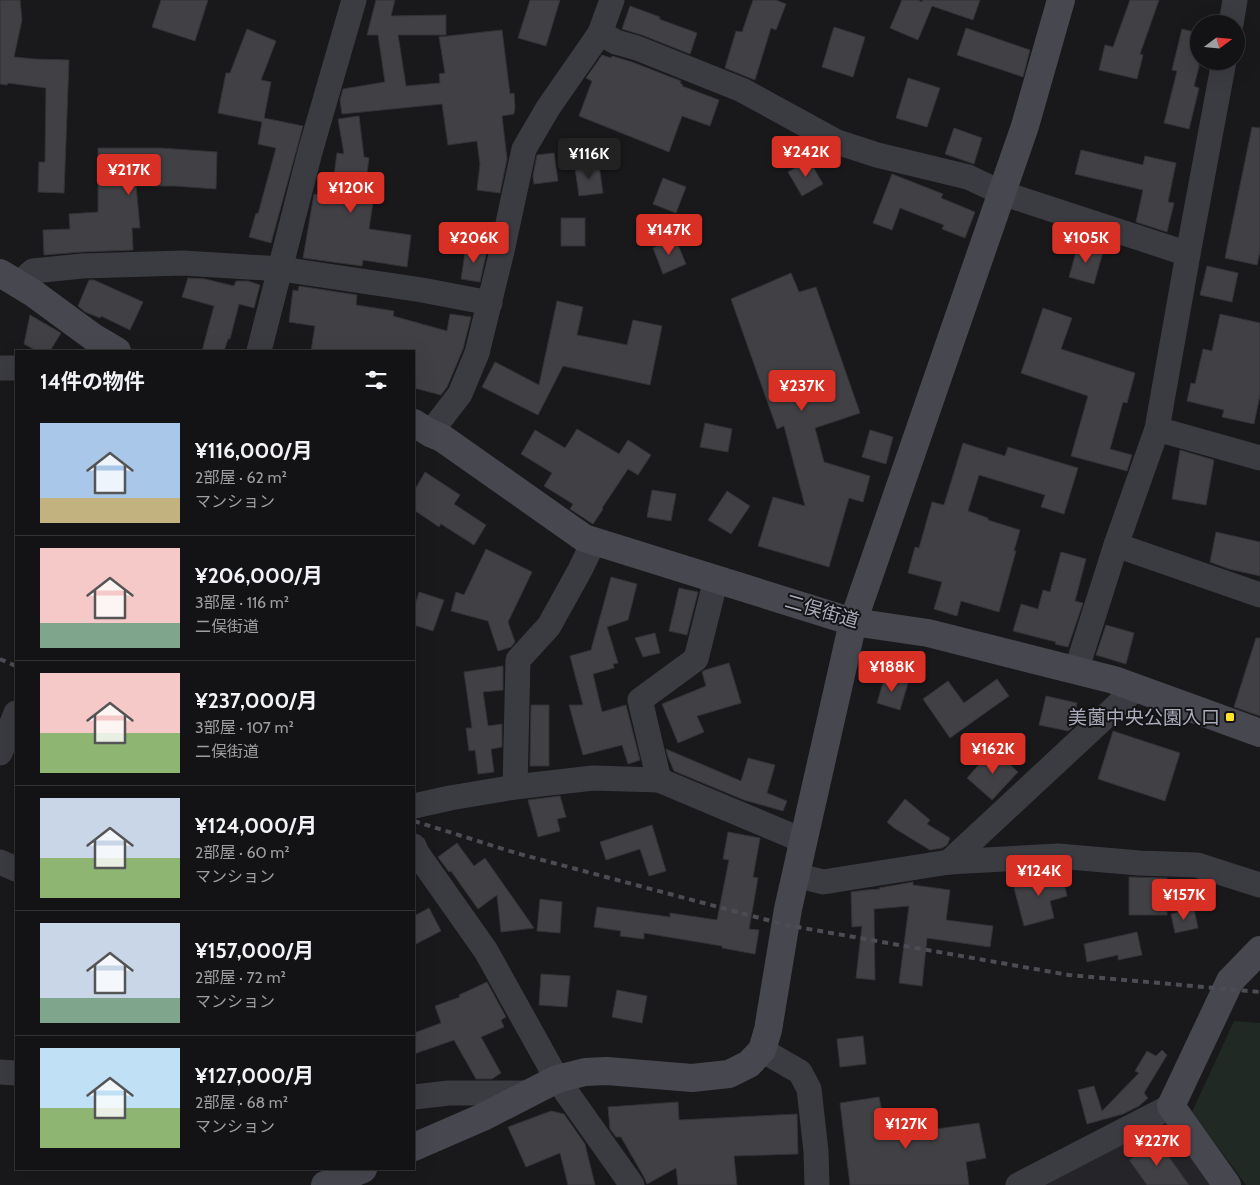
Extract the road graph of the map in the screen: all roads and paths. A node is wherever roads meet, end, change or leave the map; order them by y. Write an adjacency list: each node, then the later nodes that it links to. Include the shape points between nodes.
1 (354, 0): 10 (street, via 312,144)
2 (612, 0): 6 (street)
3 (1061, 0): 8 (street)
4 (1235, 0): 5 (street)
5 (1232, 15)
6 (600, 33): 8 (street, via 742,90 837,142 968,177); 12 (street, via 524,149)
7 (1222, 70): 9 (street)
8 (1002, 193): 9 (street); 24 (street)
9 (1188, 254): 18 (street)
10 (281, 269): 11 (street, via 184,263 82,266 33,272); 12 (street); 14 (street)
11 (9, 279): 13 (street)
12 (490, 303): 17 (street, via 477,354 460,394)
13 (115, 350)
14 (258, 350)
15 (0, 368): 16 (street)
16 (15, 368)
17 (419, 429): 20 (street, 二俣街道, via 442,438 584,538)
18 (1157, 429): 19 (street); 21 (street)
19 (1260, 458)
20 (594, 541): 22 (street, 二俣街道); 31 (street, via 549,626 518,660)
21 (1116, 545): 23 (street); 25 (street)
22 (716, 579): 24 (street, 二俣街道); 30 (street, via 696,659 640,700)
23 (1260, 595)
24 (853, 622): 25 (street, 二俣街道, via 928,633); 33 (street)
25 (1076, 671): 26 (street, 二俣街道)
26 (1136, 688): 28 (street, 二俣街道); 36 (street)
27 (15, 716): 29 (street)
28 (1260, 733)
29 (0, 753)
30 (659, 780): 31 (street, via 593,778); 33 (street)
31 (515, 788): 32 (street)
32 (415, 806)
33 (804, 841): 38 (street)
34 (415, 848): 44 (street, via 486,951)
35 (0, 862): 37 (street)
36 (949, 862): 38 (street, via 823,882); 39 (street, via 1058,856 1197,865)
37 (15, 869)
38 (796, 874): 41 (street)
39 (1260, 885)
40 (1260, 950): 47 (street, via 1230,981)
41 (762, 1050): 44 (street, via 750,1064 729,1074 692,1078 607,1071); 52 (street, via 800,1072 809,1089)
42 (0, 1072): 43 (street)
43 (15, 1073)
44 (557, 1079): 45 (street); 51 (street)
45 (529, 1093): 46 (street, via 449,1093); 48 (street)
46 (415, 1097)
47 (1172, 1106): 53 (street); 54 (street)
48 (415, 1147)
49 (360, 1175): 50 (street)
50 (325, 1185)
51 (632, 1185)
52 (817, 1185)
53 (1018, 1185)
54 (1227, 1185)

